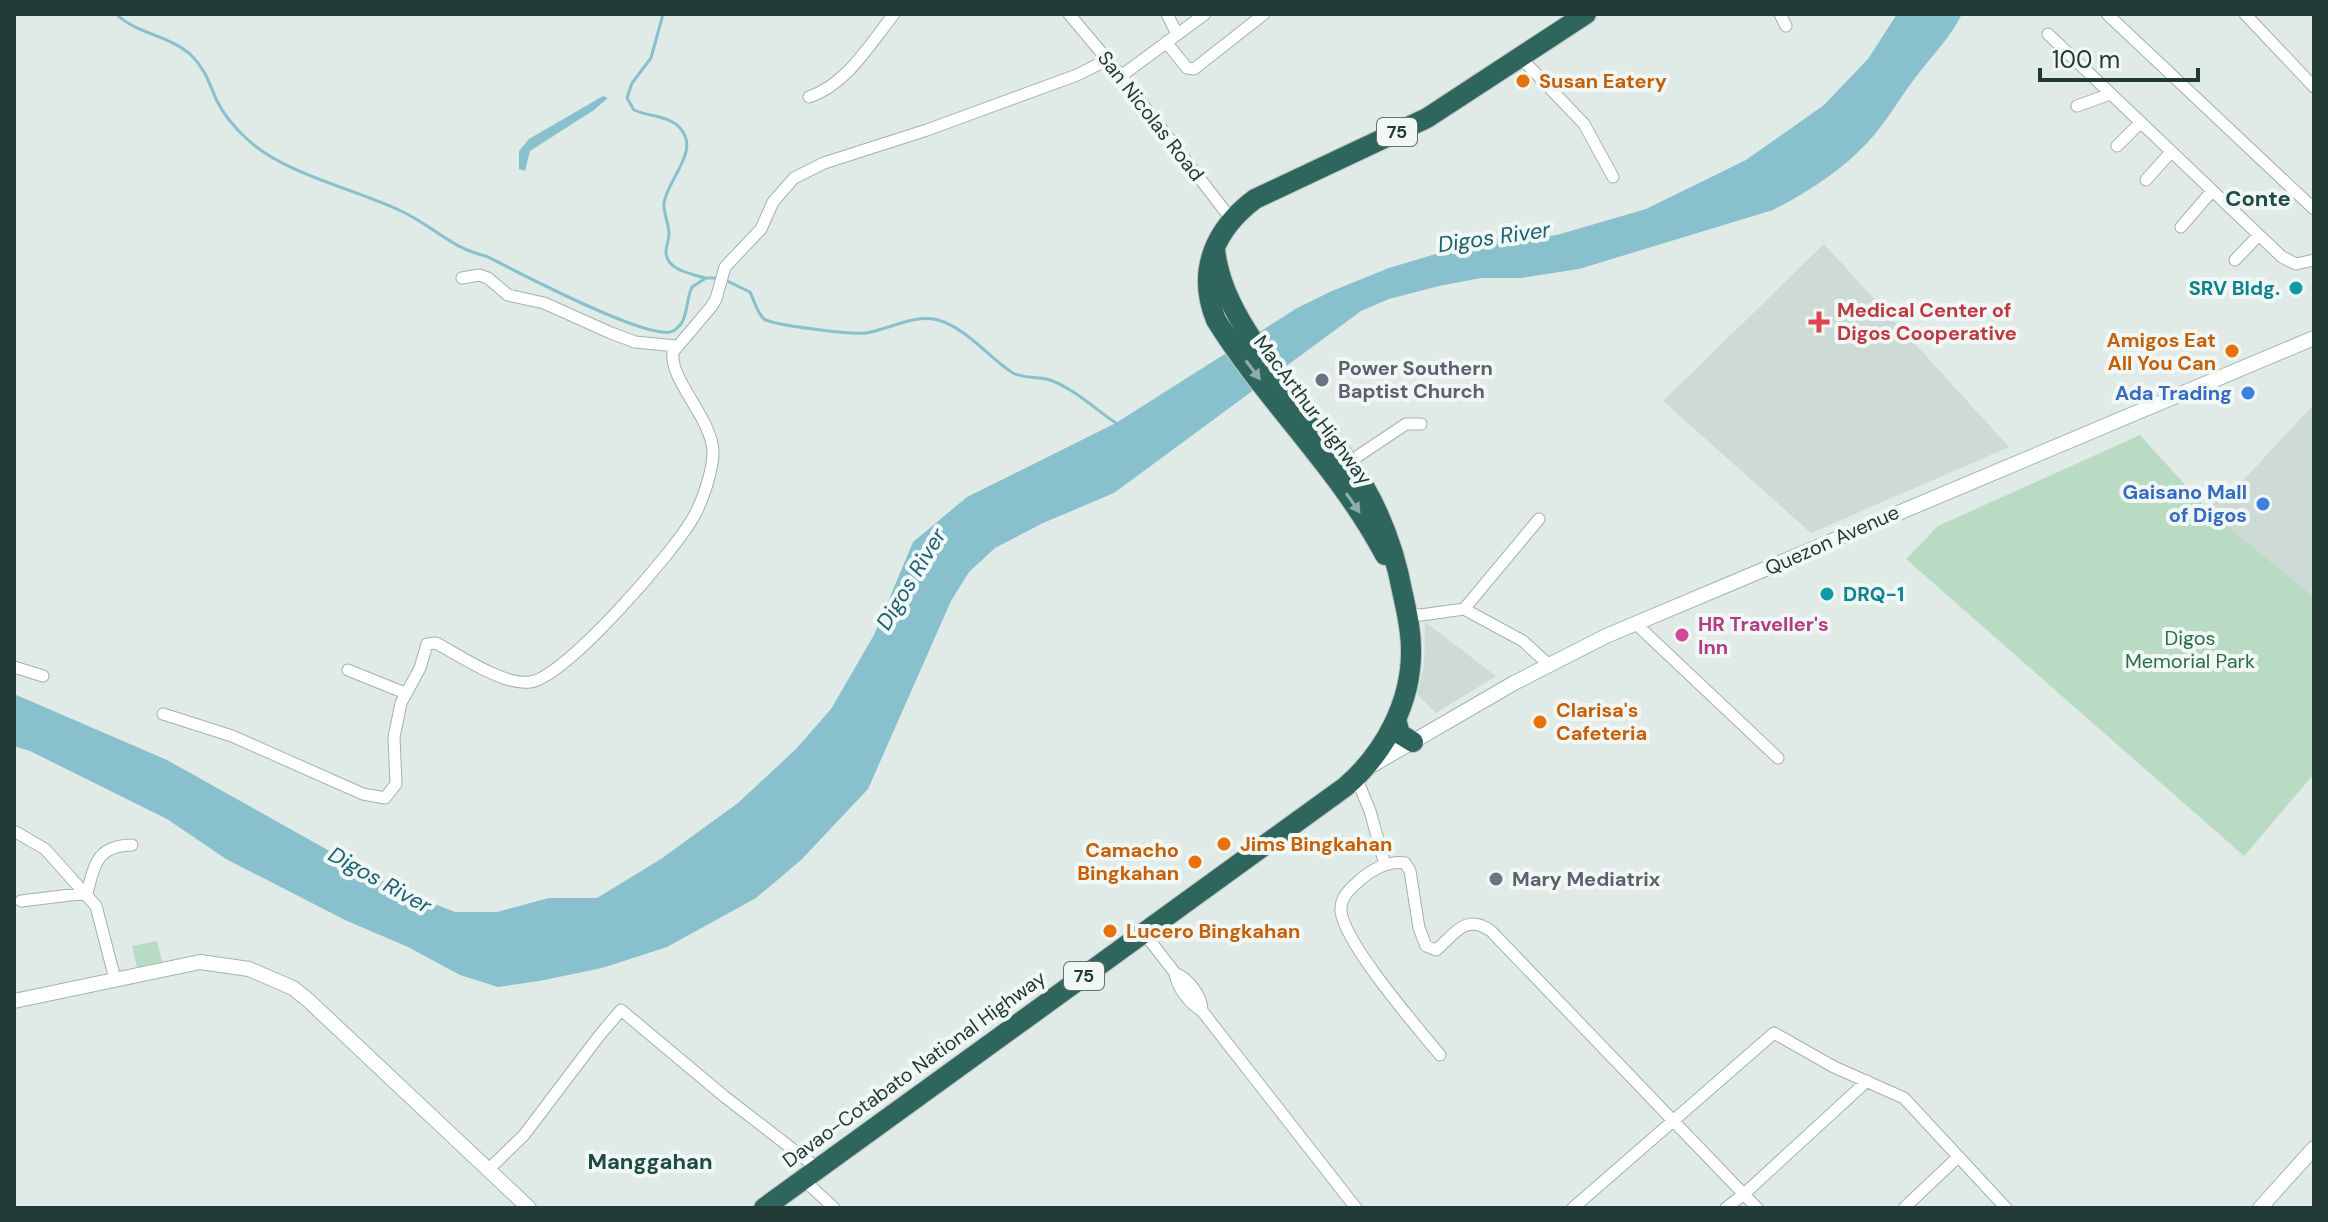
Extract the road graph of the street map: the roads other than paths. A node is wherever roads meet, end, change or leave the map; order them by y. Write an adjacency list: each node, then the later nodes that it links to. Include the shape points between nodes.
1 (894, 14): 19 (street, via 836,83)
2 (1069, 14): 15 (street, San Nicolas Road)
3 (1167, 14): 11 (street)
4 (1205, 14): 11 (street)
5 (1264, 14): 13 (street, via 1194,69 1187,68)
6 (1586, 14): 14 (highway, MacArthur Highway / 75)
7 (1780, 14): 10 (street)
8 (2107, 14): 27 (street)
9 (2245, 14): 17 (street)
10 (1786, 26)
11 (1177, 34): 13 (street)
12 (2048, 34): 18 (street)
13 (1166, 42): 16 (street)
14 (1521, 58): 24 (street, via 1584,124); 28 (highway, MacArthur Highway / 75, via 1427,118 1271,190)
15 (1107, 60): 16 (street, San Nicolas Road); 35 (street, via 803,172 785,186 761,229 725,267 716,299)
16 (1121, 76): 28 (street, San Nicolas Road)
17 (2314, 87)
18 (2110, 94): 20 (street); 21 (street)
19 (809, 97)
20 (2077, 106)
21 (2140, 123): 22 (street); 23 (street)
22 (2117, 146)
23 (2171, 152): 25 (street); 26 (street)
24 (1613, 177)
25 (2146, 180)
26 (2212, 191): 29 (street); 30 (street)
27 (2314, 209)
28 (1231, 219): 37 (highway, MacArthur Highway / 75, via 1207,277 1216,320 1240,338)
29 (2181, 227)
30 (2259, 235): 31 (street); 32 (street, via 2293,264)
31 (2235, 260)
32 (2314, 260)
33 (462, 278): 35 (street, via 488,278 508,295 544,303 635,342)
34 (2314, 338): 41 (main road, Quezon Avenue)
35 (676, 346): 46 (street, via 673,364 707,427 713,453 700,501 685,530 595,635 538,681 507,680 430,642)
36 (1421, 424): 37 (street, via 1406,424)
37 (1340, 468): 39 (highway, MacArthur Highway / 75)
38 (1539, 519): 40 (street)
39 (1406, 605): 40 (street, via 1421,615); 48 (highway, MacArthur Highway / 75, via 1410,667)
40 (1464, 609): 42 (street, via 1523,641)
41 (1636, 624): 42 (main road, Quezon Avenue); 50 (street)
42 (1549, 665): 49 (main road, Quezon Avenue)
43 (14, 667): 45 (street)
44 (348, 670): 46 (street)
45 (43, 676)
46 (405, 693): 47 (street, via 394,737 396,784 385,798 377,799 232,736)
47 (163, 714)
48 (1396, 719): 49 (highway, via 1400,734); 51 (highway, MacArthur Highway / 75)
49 (1413, 742): 51 (main road, Quezon Avenue)
50 (1778, 758)
51 (1360, 774): 54 (street); 57 (highway, Davao-Cotabato National Highway / 75)
52 (14, 831): 55 (street, via 45,849)
53 (132, 845): 55 (street, via 109,848 101,856)
54 (1385, 865): 60 (street, via 1348,891 1341,912 1382,984); 62 (street, via 1408,866 1426,946 1436,950 1469,923 1484,927)
55 (87, 893): 56 (street); 58 (street, via 96,906)
56 (21, 901)
57 (1144, 933): 66 (highway, Davao-Cotabato National Highway / 75); 72 (street, via 1184,977 1202,1001 1202,1011)
58 (115, 979): 59 (main road); 65 (main road, via 200,962 249,969 293,988)
59 (14, 1001)
60 (1440, 1055)
61 (1867, 1081): 62 (street, via 1774,1033); 64 (street, via 1904,1098); 67 (street)
62 (1675, 1122): 67 (street); 73 (street)
63 (2313, 1150): 68 (main road)
64 (1958, 1157): 76 (street); 77 (street)
65 (488, 1170): 66 (street, via 524,1135 621,1010); 69 (main road)
66 (810, 1174): 70 (highway, Davao-Cotabato National Highway / 75); 71 (street)
67 (1744, 1194): 74 (street); 75 (street)
68 (2265, 1206)
69 (529, 1208)
70 (764, 1208)
71 (834, 1208)
72 (1356, 1208)
73 (1573, 1208)
74 (1726, 1208)
75 (1757, 1208)
76 (1904, 1208)
77 (2006, 1208)

